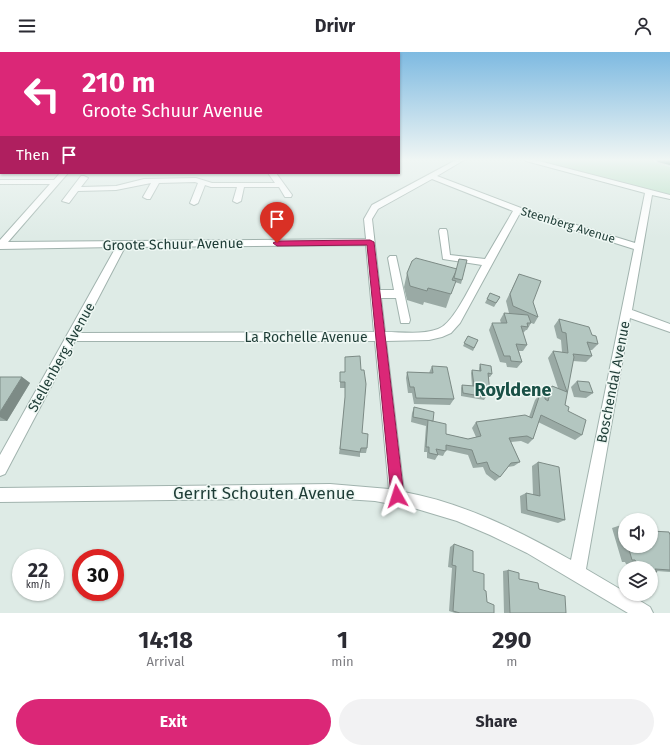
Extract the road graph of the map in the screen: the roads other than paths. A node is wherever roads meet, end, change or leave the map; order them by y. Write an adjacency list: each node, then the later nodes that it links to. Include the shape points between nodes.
1 (52, 186): 25 (street)
2 (78, 186): 12 (street)
3 (123, 186): 11 (street)
4 (150, 186): 15 (street)
5 (201, 186): 20 (street)
6 (241, 186): 19 (street)
7 (281, 186): 14 (street)
8 (413, 186): 23 (street, via 372,209 368,219)
9 (457, 186): 21 (street, Steenberg Avenue)
10 (630, 186): 13 (street)
11 (116, 188): 12 (street); 17 (street)
12 (76, 189): 18 (street)
13 (649, 191): 16 (street); 26 (street, Boschendal Avenue)
14 (288, 195)
15 (147, 197)
16 (670, 197)
17 (110, 198)
18 (66, 201)
19 (237, 201)
20 (194, 203)
21 (518, 210): 26 (street, Steenberg Avenue); 28 (street, La Rochelle Avenue)
22 (443, 231): 28 (street, via 446,257)
23 (370, 242): 24 (street, Groote Schuur Avenue); 29 (street)
24 (122, 245): 25 (street, Groote Schuur Avenue); 34 (street, Stellenberg Avenue)
25 (0, 246)
26 (638, 247): 31 (street, Boschendal Avenue)
27 (393, 258): 30 (street)
28 (488, 263): 35 (street, La Rochelle Avenue, via 456,320 447,330 429,336)
29 (376, 294): 30 (street); 35 (street)
30 (400, 294): 32 (street)
31 (626, 312): 33 (street); 39 (street, Boschendal Avenue)
32 (405, 320)
33 (670, 328)
34 (72, 337): 35 (street, La Rochelle Avenue); 36 (street, Stellenberg Avenue)
35 (380, 337): 38 (street)
36 (0, 469)
37 (0, 495): 38 (street, Gerrit Schouten Avenue, via 345,491)
38 (397, 496): 39 (street, Gerrit Schouten Avenue, via 449,510 497,529)
39 (577, 573): 40 (street, Gerrit Schouten Avenue)
40 (644, 613)

